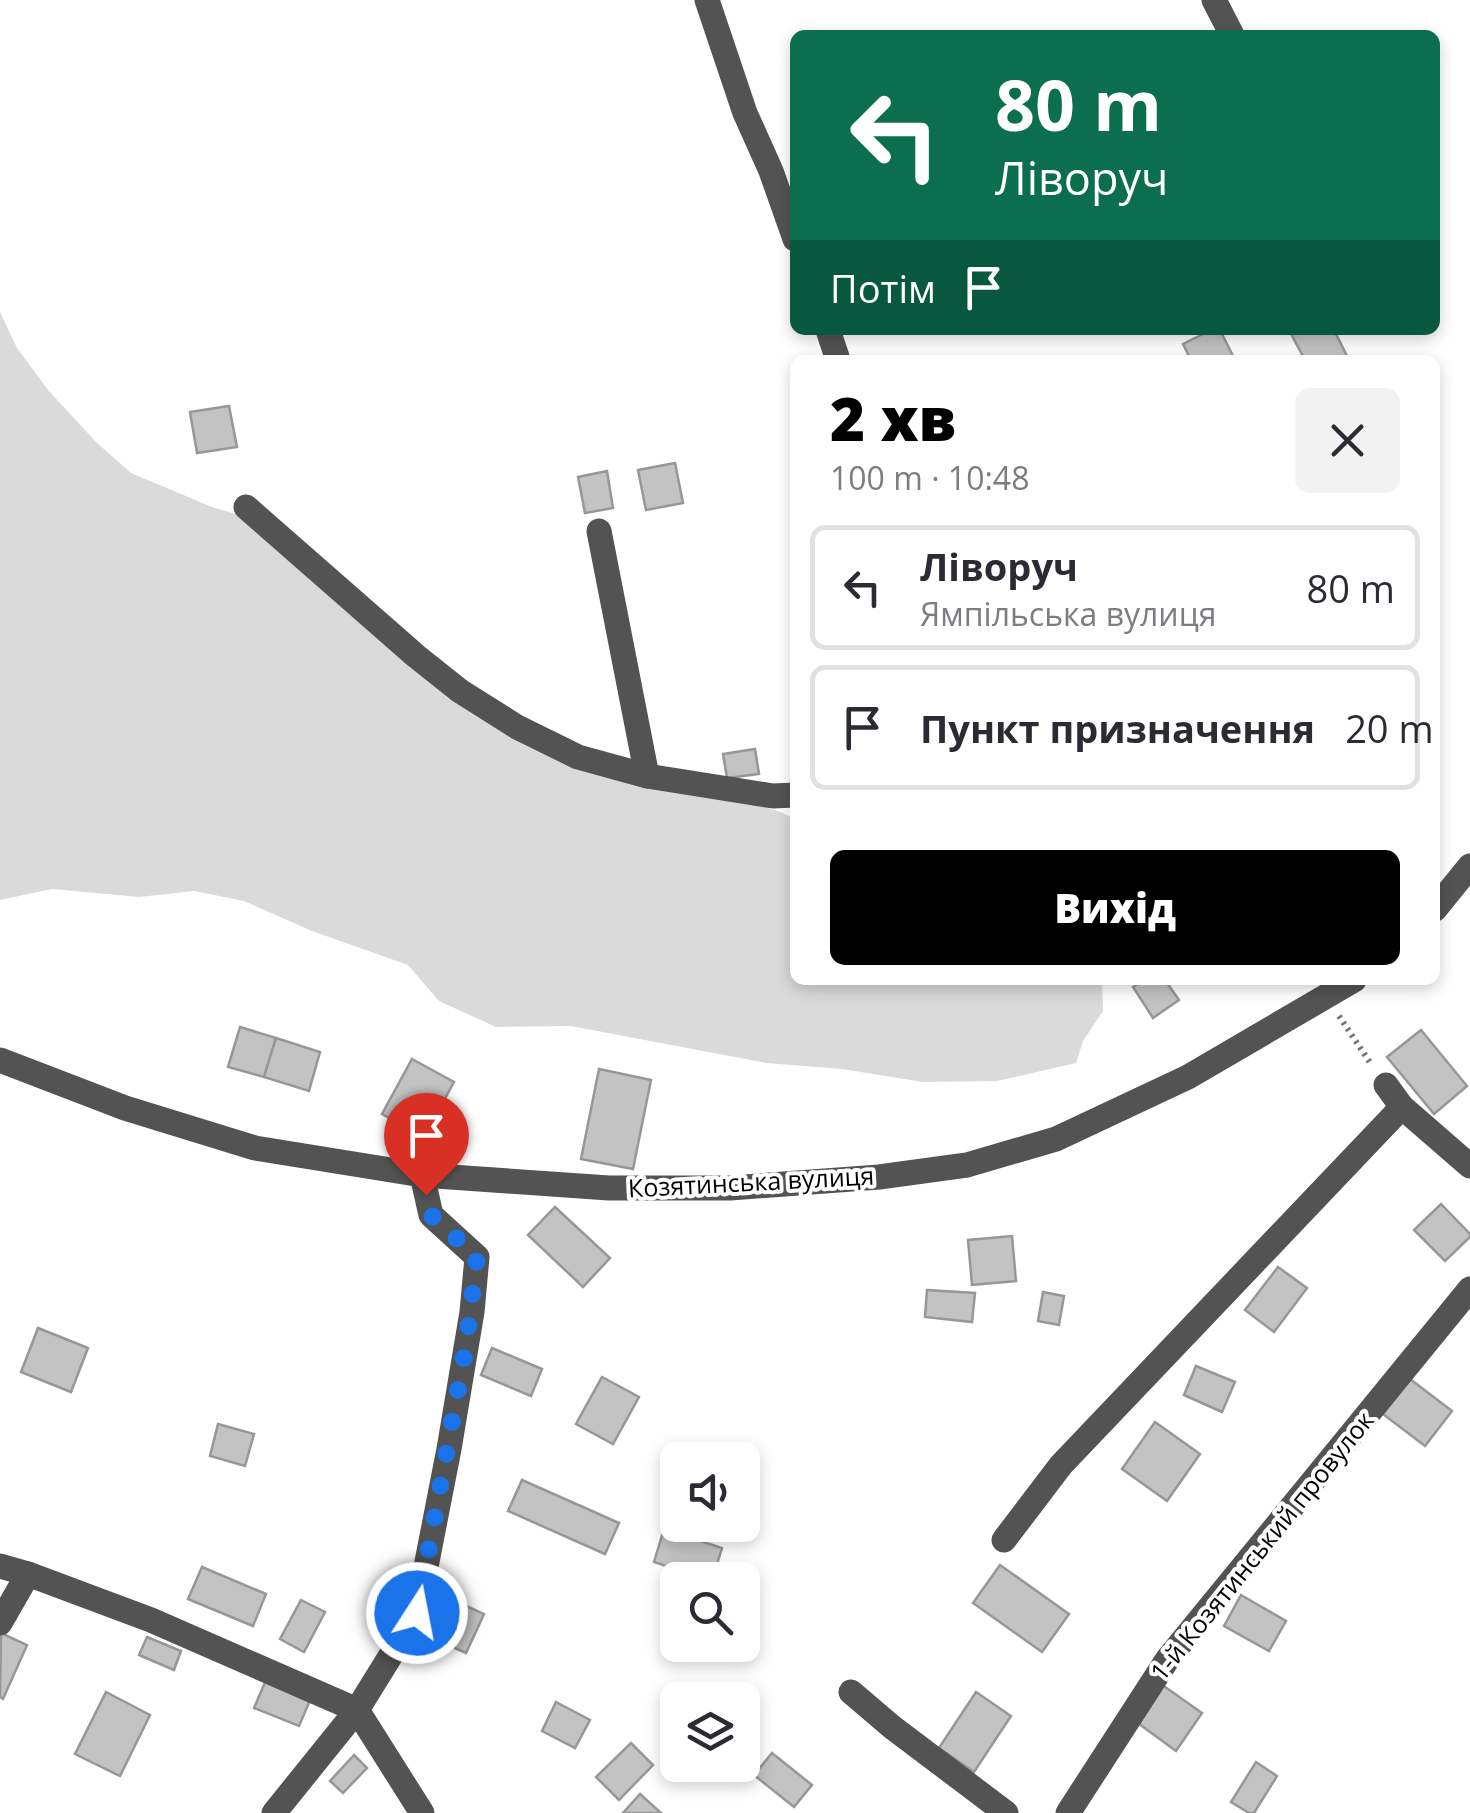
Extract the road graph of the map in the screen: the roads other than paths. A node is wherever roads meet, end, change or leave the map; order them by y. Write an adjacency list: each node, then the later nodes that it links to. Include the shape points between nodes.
1 (708, 0): 4 (street)
2 (1214, 0): 3 (street)
3 (1229, 30)
4 (790, 225)
5 (246, 506): 7 (street, via 460,691 578,757)
6 (600, 531): 7 (street)
7 (647, 776): 8 (street)
8 (790, 795)
9 (1470, 866): 10 (street)
10 (1440, 903)
11 (1345, 985): 16 (street, Козятинська вулиця, via 1172,1084 1056,1139 966,1165 730,1188 610,1188)
12 (0, 1060): 16 (street, Козятинська вулиця, via 255,1148)
13 (1386, 1085): 14 (street)
14 (1402, 1107): 15 (street); 18 (street, via 1061,1465)
15 (1470, 1166)
16 (422, 1174): 23 (street, via 431,1215 477,1257 472,1312 417,1613)
17 (1470, 1289): 27 (street, 1-й Козятинський провулок, via 1167,1660)
18 (1004, 1540)
19 (0, 1566): 20 (street)
20 (28, 1574): 21 (street); 23 (street)
21 (0, 1624)
22 (852, 1692): 26 (street)
23 (357, 1710): 24 (street); 25 (street)
24 (274, 1813)
25 (422, 1813)
26 (1006, 1813)
27 (1068, 1813)

